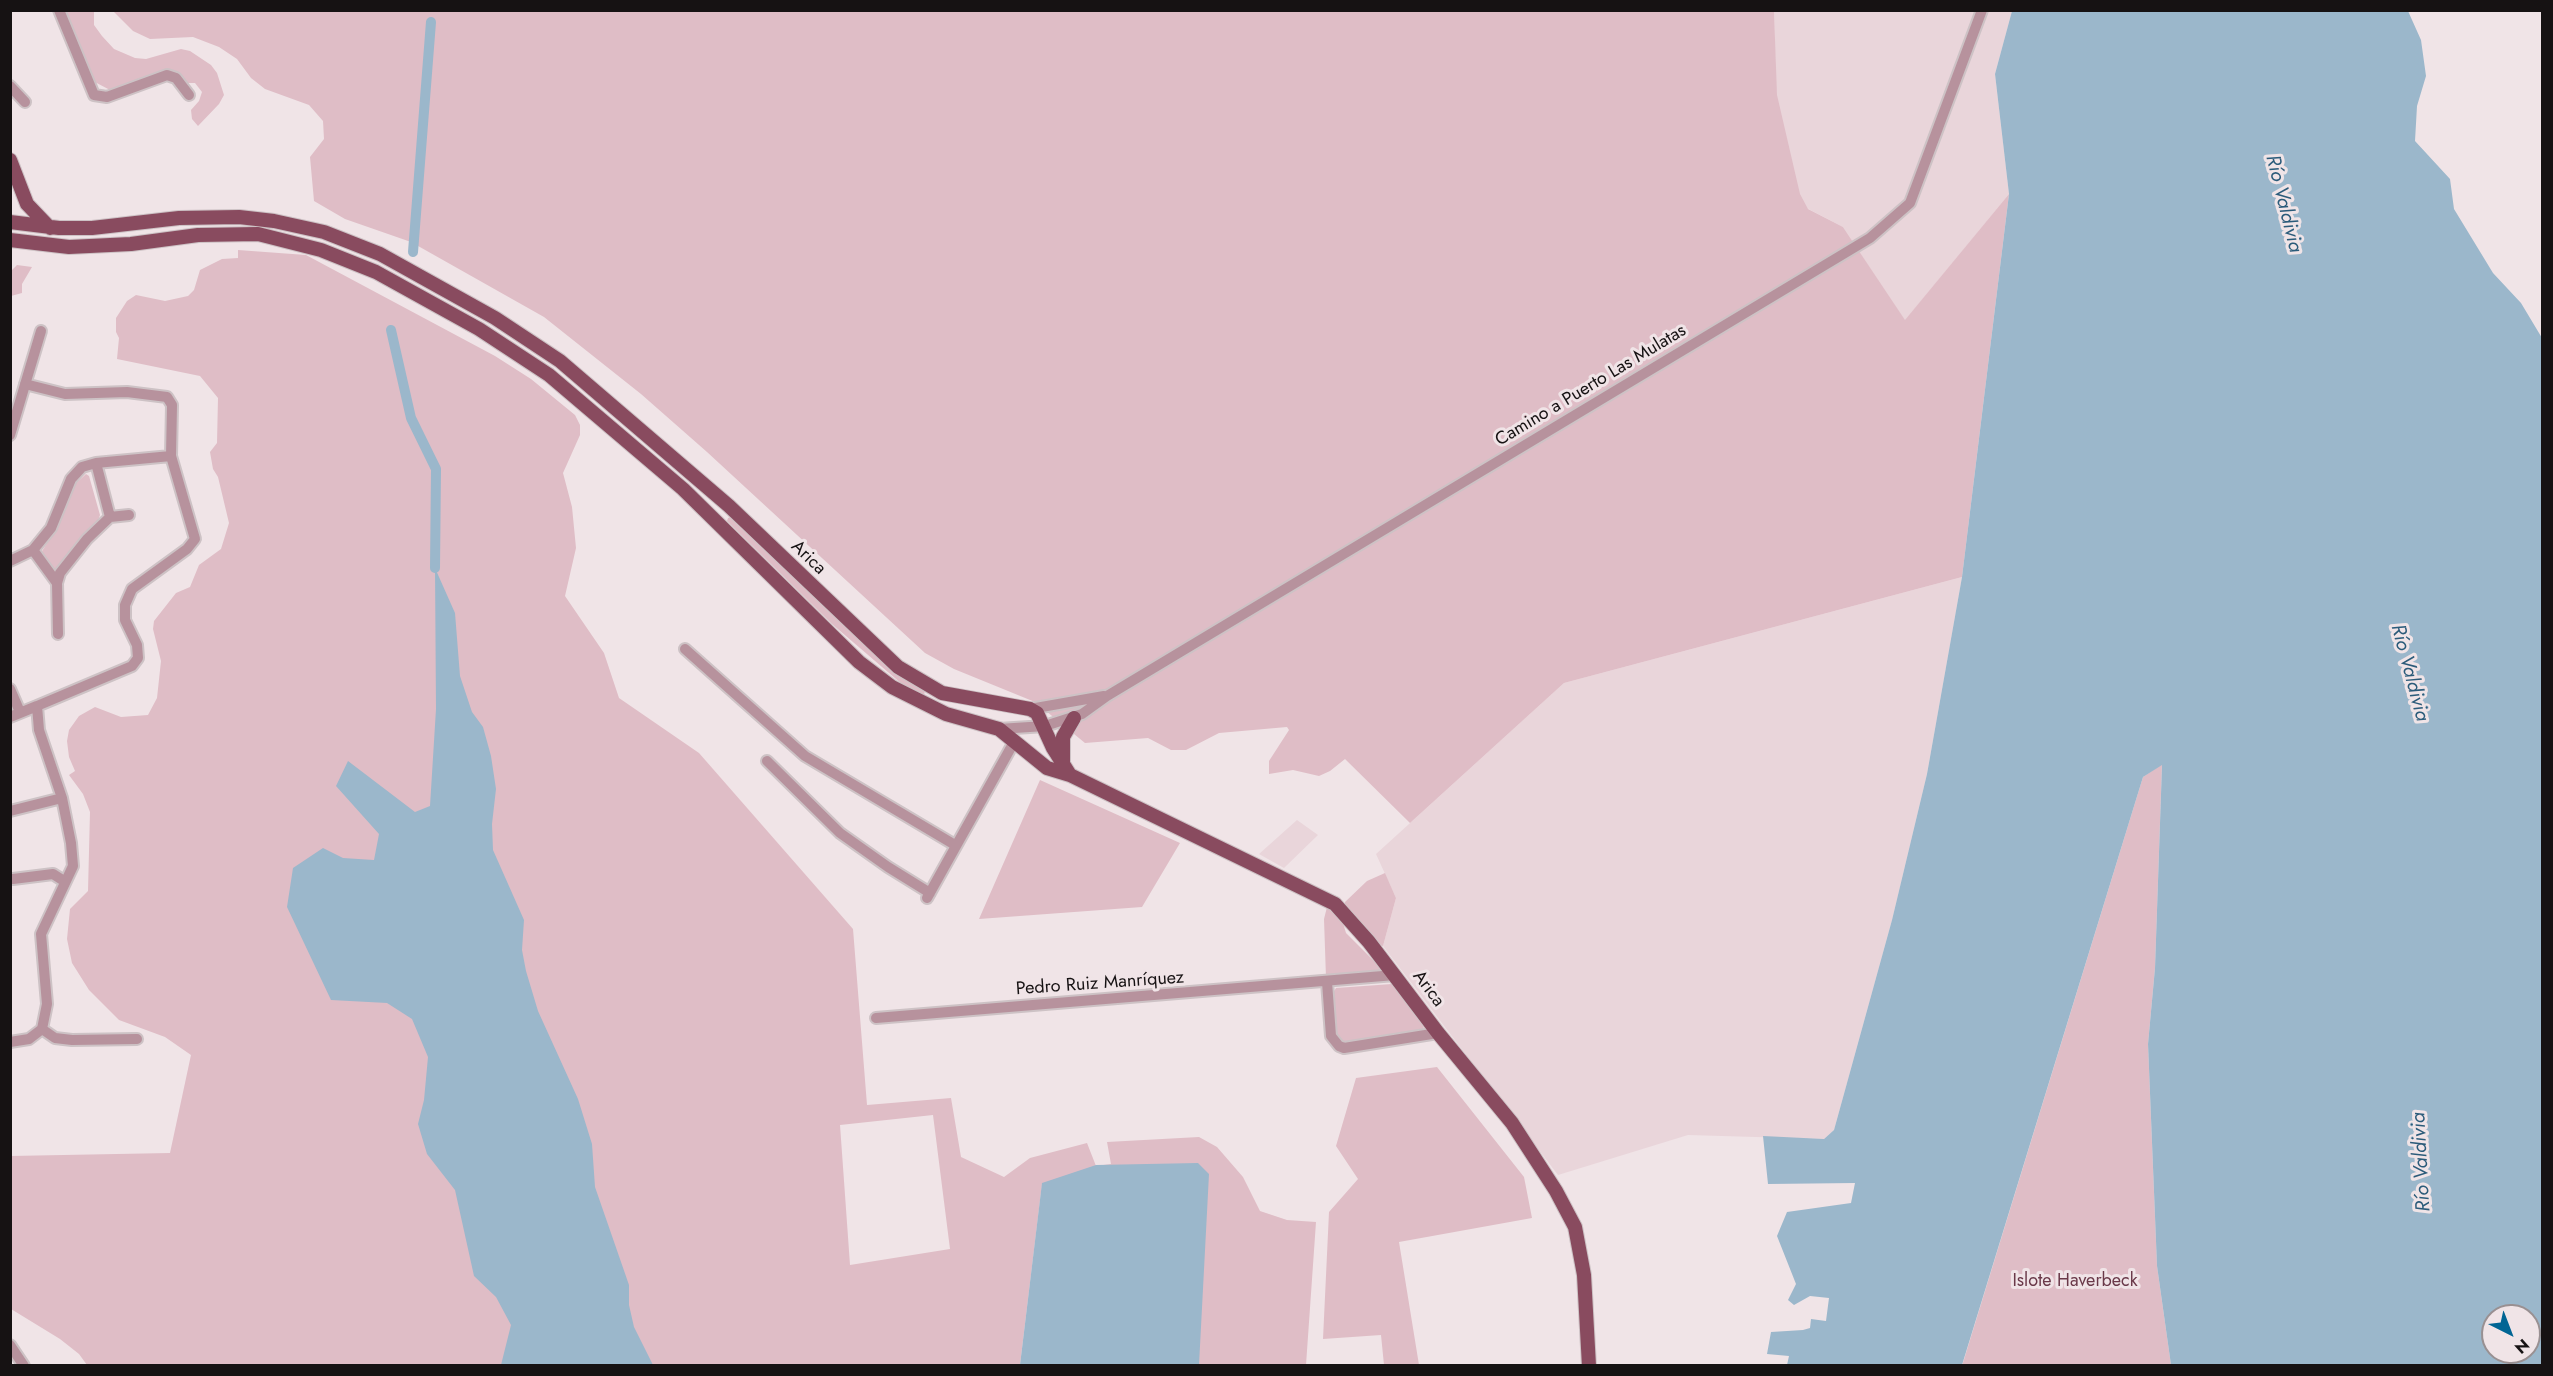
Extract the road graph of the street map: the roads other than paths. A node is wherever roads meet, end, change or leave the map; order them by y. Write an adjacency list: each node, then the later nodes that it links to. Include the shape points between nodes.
1 (59, 10): 4 (street, via 94,95 107,96 167,75 176,78)
2 (1982, 10): 23 (street, Camino a Puerto Las Mulatas, via 1910,203 1870,238)
3 (10, 86): 5 (street)
4 (189, 95)
5 (25, 102)
6 (10, 160): 8 (main road, via 27,204)
7 (10, 222): 8 (main road, Arica)
8 (50, 228): 25 (main road, Arica, via 239,217 324,232 380,254 522,334 561,361 729,506 898,667 942,693)
9 (10, 240): 29 (main road, Arica, via 69,247 238,233 284,238 376,272 510,348 549,375 683,489 875,675 929,707)
10 (41, 331): 11 (street)
11 (25, 384): 12 (street); 13 (street, via 65,393 167,397 172,405)
12 (10, 435)
13 (171, 456): 14 (street); 24 (street, via 195,539 132,589 125,605 125,620 137,645 138,658 132,666)
14 (96, 463): 16 (street); 17 (street, via 82,467 71,479 51,528)
15 (129, 515): 16 (street)
16 (110, 517): 19 (street, via 70,559)
17 (33, 550): 18 (street); 19 (street)
18 (10, 561)
19 (57, 583): 20 (street)
20 (58, 634)
21 (685, 649): 35 (street, via 805,756)
22 (10, 689): 26 (street)
23 (1107, 696): 25 (street, Camino a Puerto Las Mulatas); 27 (street, Camino a Puerto Las Mulatas)
24 (37, 706): 26 (street); 33 (street, via 39,730)
25 (1030, 709): 28 (main road, via 1042,718)
26 (15, 715)
27 (1074, 718): 28 (street, Camino a Puerto Las Mulatas); 32 (main road, via 1063,737)
28 (1045, 726): 29 (street, Camino a Puerto Las Mulatas); 32 (main road)
29 (999, 729): 30 (main road, Arica)
30 (1014, 742): 32 (main road, Arica, via 1047,768); 35 (street)
31 (767, 761): 35 (street, via 840,833 929,896)
32 (1067, 771): 38 (main road, Arica, via 1335,904)
33 (62, 798): 34 (street); 37 (street, via 73,866)
34 (10, 811)
35 (955, 845)
36 (13, 879): 37 (street, via 53,874)
37 (64, 881): 41 (street, via 41,934 47,1004)
38 (1395, 975): 39 (street, Pedro Ruiz Manríquez); 42 (main road, Arica)
39 (1327, 982): 40 (street, Pedro Ruiz Manríquez); 42 (street, via 1331,1036 1339,1046)
40 (876, 1018)
41 (42, 1029): 43 (street, via 56,1038 72,1041); 44 (street, via 28,1039)
42 (1438, 1033): 47 (main road, Arica, via 1512,1123 1575,1227 1584,1275)
43 (137, 1039)
44 (10, 1042)
45 (10, 1345): 46 (street)
46 (24, 1365)
47 (1589, 1365)

